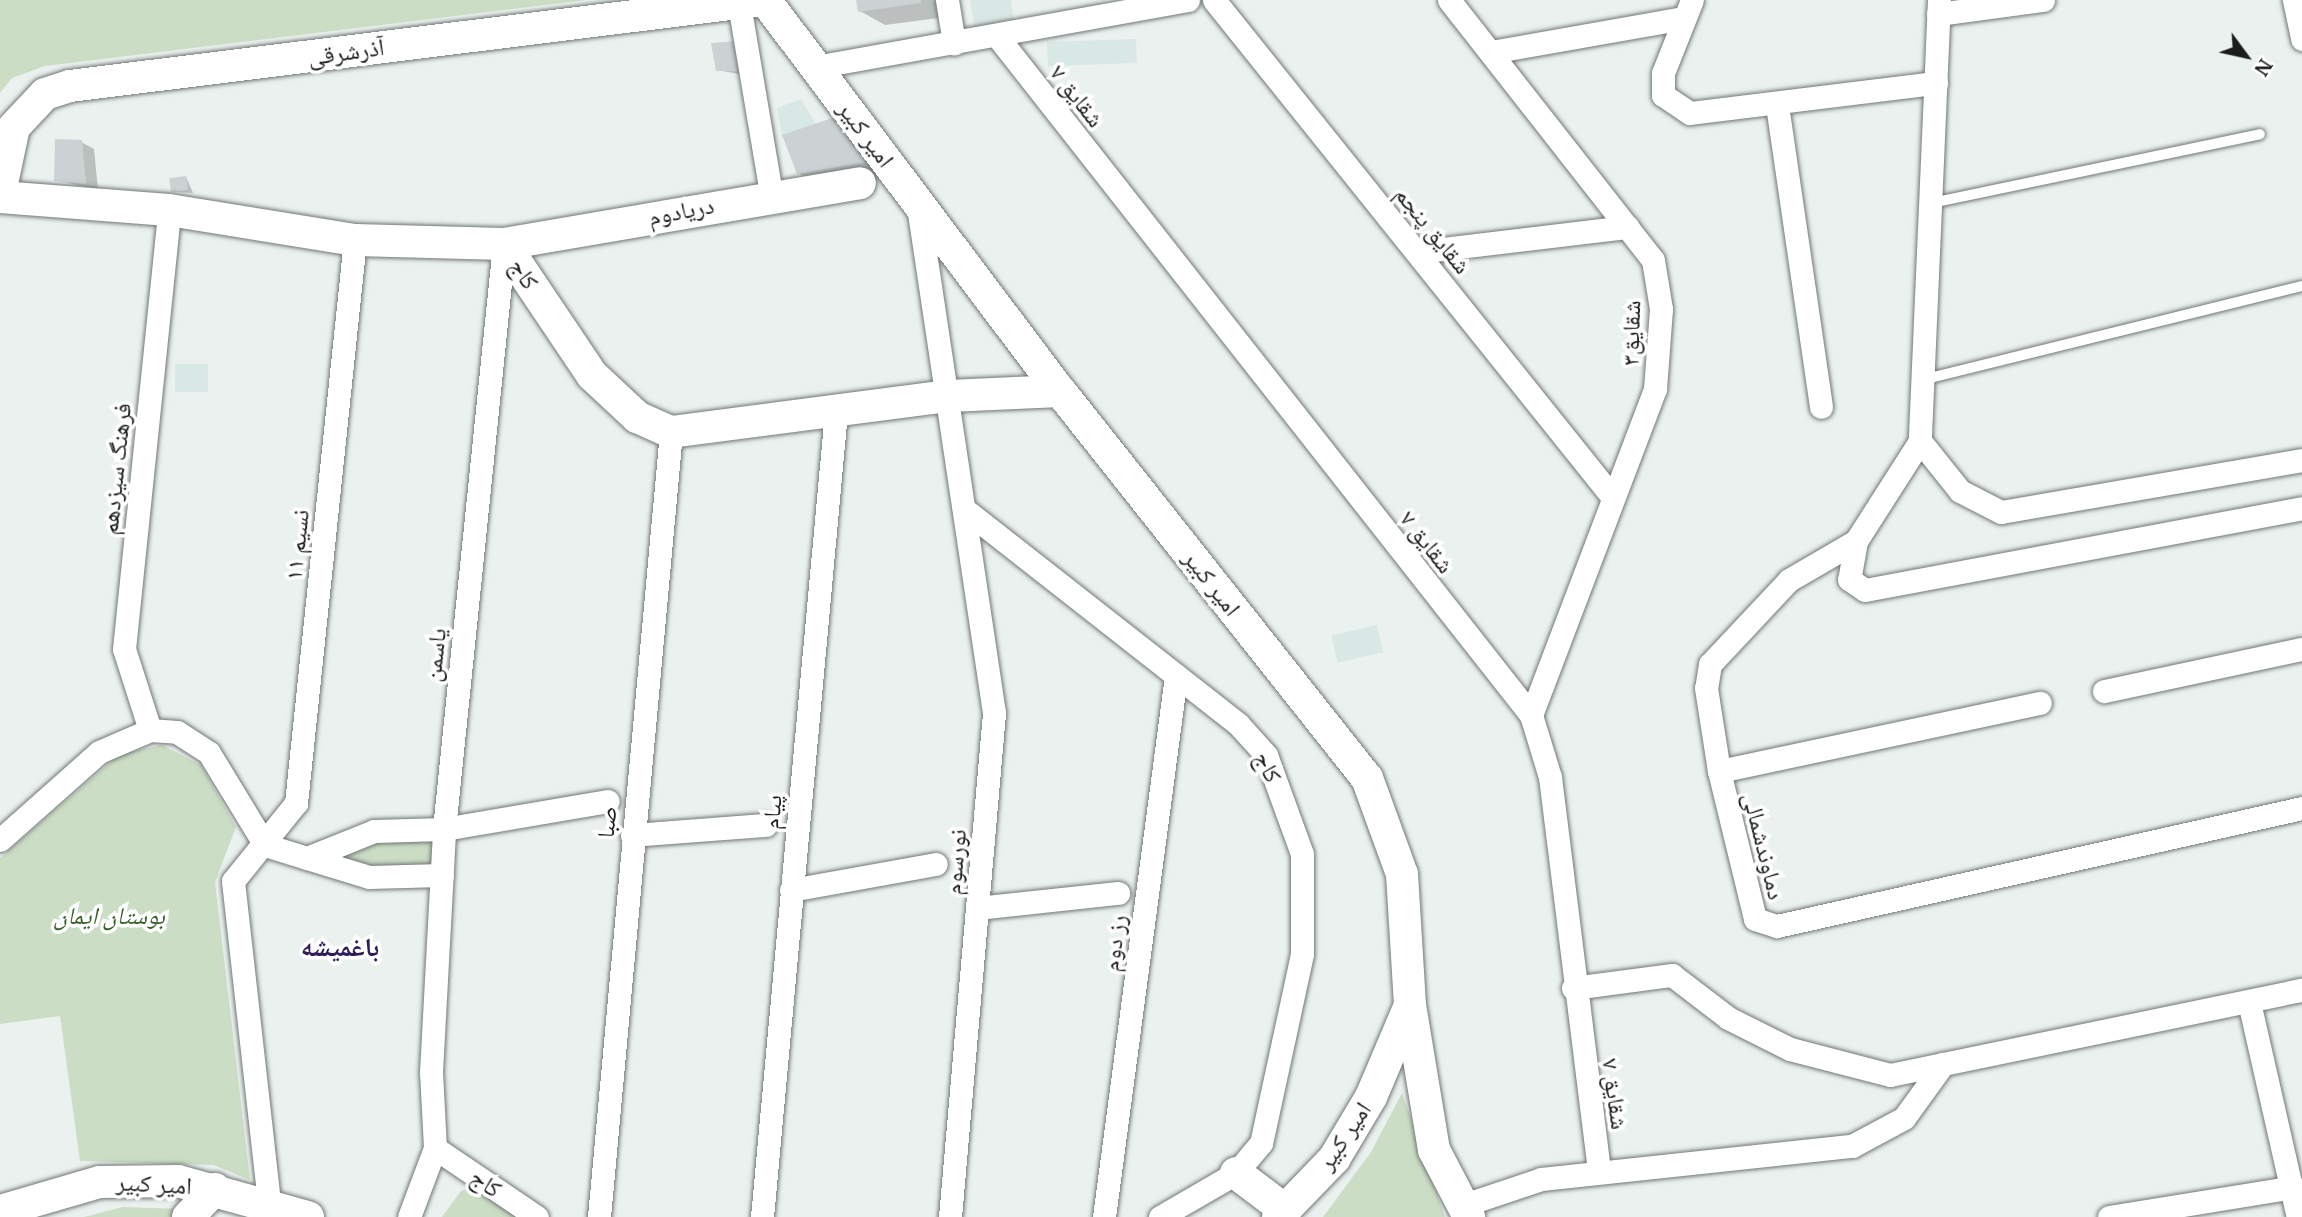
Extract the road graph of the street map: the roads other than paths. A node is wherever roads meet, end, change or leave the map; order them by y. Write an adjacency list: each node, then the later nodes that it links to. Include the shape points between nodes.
1 (947, 0): 12 (street)
2 (1188, 0): 10 (street)
3 (1214, 0): 27 (street, شقایق پنجم)
4 (1449, 0): 13 (street, شقایق۳)
5 (2043, 0): 8 (street)
6 (2294, 0): 11 (street)
7 (755, 1): 14 (street, امیر کبیر); 19 (street); 20 (street, آذرشرقی, via 70,86 45,94 14,127)
8 (1938, 7): 15 (street)
9 (1687, 9): 13 (street); 16 (street, via 1663,73 1663,95 1675,108 1690,113)
10 (997, 36): 12 (street); 45 (street, شقایق ۷)
11 (2302, 38)
12 (954, 43): 14 (street)
13 (1490, 52): 24 (street, شقایق۳)
14 (815, 67): 22 (street, امیر کبیر)
15 (1936, 83): 16 (street); 21 (street)
16 (1777, 105): 32 (street)
17 (2260, 134): 21 (lane)
18 (860, 183): 19 (street, دریادوم)
19 (771, 194): 26 (street, دریادوم)
20 (0, 195): 23 (street, کاج)
21 (1931, 203): 29 (street)
22 (917, 204): 30 (street, امیر کبیر); 31 (street)
23 (169, 209): 25 (street, کاج); 46 (street, فرهنگ سیزدهم, via 124,649)
24 (1628, 227): 27 (street); 37 (street, شقایق۳, via 1653,260 1661,309 1655,389)
25 (355, 240): 26 (street, کاج); 54 (street, نسیم ۱۱, via 296,803)
26 (504, 244): 34 (street, کاج, via 592,375 637,417); 51 (street, یاسمن)
27 (1417, 252): 37 (street, شقایق پنجم)
28 (2302, 286): 29 (lane)
29 (1920, 381): 35 (street)
30 (1060, 391): 31 (street); 64 (street, امیر کبیر, via 1367,778 1402,874)
31 (949, 396): 33 (street); 39 (street)
32 (1821, 407)
33 (836, 412): 34 (street); 58 (street, پیام)
34 (671, 432): 52 (street, صبا)
35 (1920, 441): 36 (street, via 1960,491 2001,512); 40 (street, دماوندشمالی)
36 (2302, 460)
37 (1610, 494): 45 (street, شقایق۳)
38 (2302, 508): 40 (street, via 1865,590 1849,579)
39 (969, 513): 42 (street, کاج); 60 (street, نورسوم, via 994,713)
40 (1856, 541): 47 (street, دماوندشمالی, via 1789,580 1710,664 1706,688)
41 (2302, 649): 43 (street)
42 (1176, 676): 69 (street, کاج, via 1266,755 1302,854 1303,954 1286,1054 1261,1143); 83 (street, رز دوم)
43 (2104, 691)
44 (2040, 703): 47 (street)
45 (1531, 715): 61 (street, شقایق ۷, via 1550,777)
46 (150, 730): 53 (street, via 99,752); 54 (street, via 177,732 209,753)
47 (1719, 771): 49 (street, دماوندشمالی, via 1752,911 1770,926)
48 (608, 801): 51 (street)
49 (2302, 808)
50 (766, 825): 52 (street)
51 (444, 829): 55 (street, via 374,831); 57 (street, یاسمن)
52 (632, 835): 80 (street, صبا)
53 (0, 840)
54 (265, 845): 55 (street); 72 (street, نسیم ۱۱, via 233,881)
55 (307, 858): 57 (street, via 369,877)
56 (936, 864): 58 (street)
57 (442, 875): 67 (street, یاسمن, via 431,1073)
58 (791, 890): 81 (street, پیام)
59 (1118, 894): 60 (street)
60 (977, 908): 82 (street, نورسوم)
61 (1573, 988): 65 (street, via 1672,975 1728,1018 1790,1049 1890,1074); 68 (street, شقایق ۷)
62 (2302, 990): 63 (street)
63 (2249, 1002): 65 (street); 66 (street)
64 (1410, 1004): 74 (street, via 1434,1150); 75 (street, امیر کبیر, via 1371,1097 1334,1159)
65 (1943, 1064): 68 (street, via 1904,1118 1852,1146)
66 (2291, 1116): 70 (street)
67 (435, 1148): 78 (street); 79 (street, کاج)
68 (1599, 1172): 74 (street, via 1541,1179)
69 (1236, 1173): 75 (street); 84 (street, کاج)
70 (2294, 1187): 85 (street); 86 (street)
71 (215, 1189): 72 (street, امیر کبیر); 73 (street, امیر کبیر, via 178,1181 100,1182); 76 (street)
72 (269, 1202): 77 (street, امیر کبیر)
73 (16, 1210)
74 (1465, 1211)
75 (1282, 1214)
76 (188, 1217)
77 (308, 1217)
78 (409, 1217)
79 (537, 1217)
80 (599, 1217)
81 (762, 1217)
82 (950, 1217)
83 (1104, 1217)
84 (1160, 1217)
85 (2109, 1217)
86 (2298, 1217)

